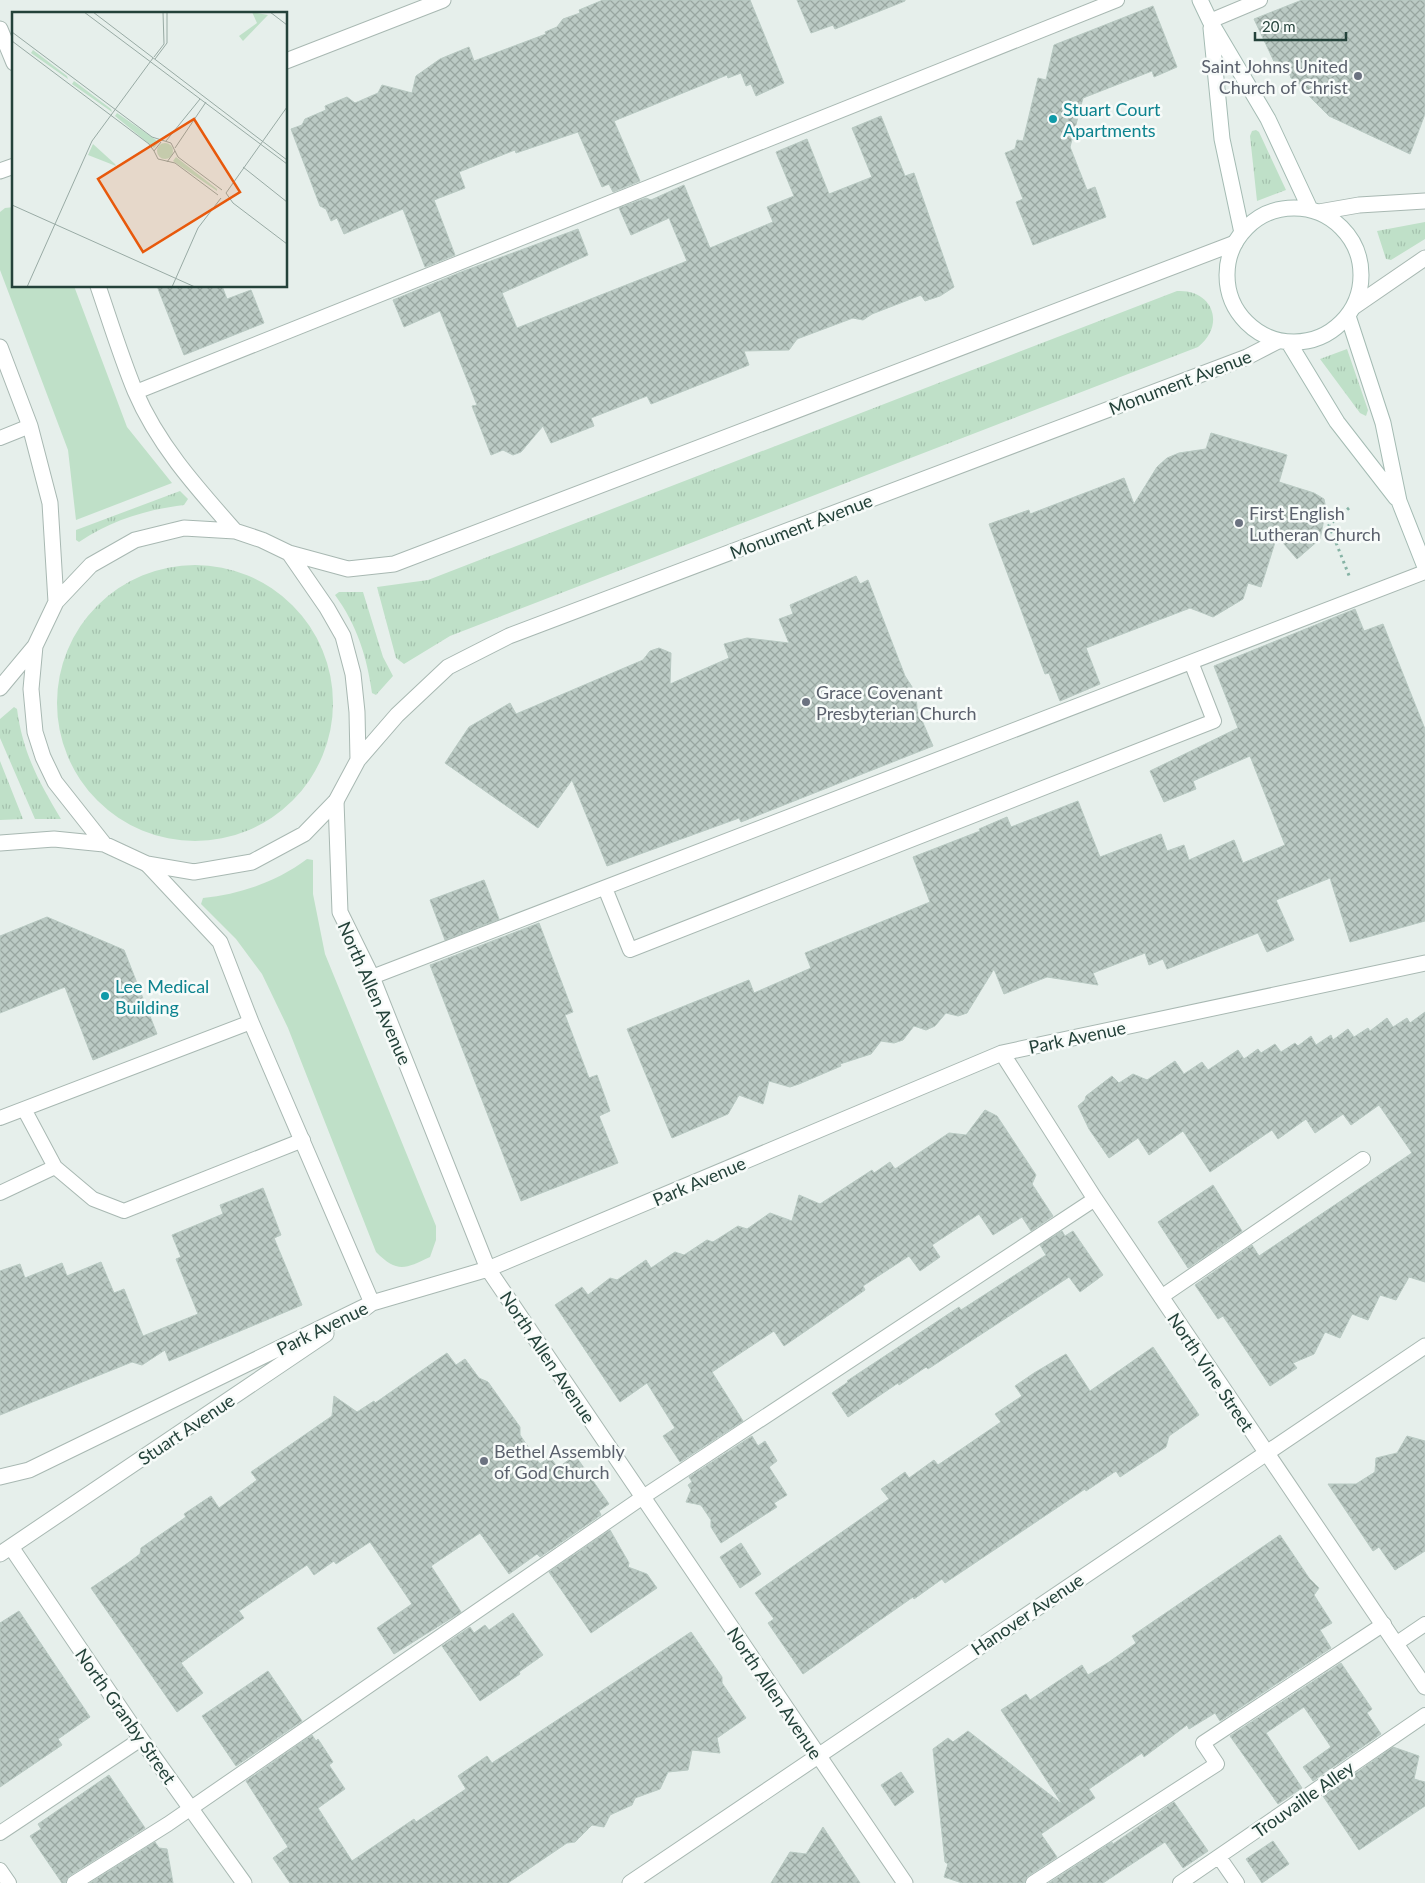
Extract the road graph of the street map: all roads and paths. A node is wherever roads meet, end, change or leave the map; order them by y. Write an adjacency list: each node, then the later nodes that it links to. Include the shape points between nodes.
1 (443, 0): 8 (street)
2 (1117, 0): 19 (lane)
3 (1200, 0): 5 (street)
4 (1260, 0): 5 (lane)
5 (1210, 21): 12 (street, via 1268,119); 13 (street, via 1222,139)
6 (0, 29): 7 (street)
7 (12, 58)
8 (288, 60)
9 (12, 167): 10 (street)
10 (0, 171)
11 (1425, 201): 12 (street)
12 (1315, 210): 13 (street, via 1295,207 1266,214); 16 (street, via 1339,224 1353,241 1361,262 1361,284)
13 (1238, 238): 17 (street, via 1228,263 1227,283 1233,303 1244,320 1259,333); 25 (street, via 394,564 348,569)
14 (1425, 258): 16 (street)
15 (99, 288): 19 (street)
16 (1352, 311): 17 (street, via 1322,337 1306,342); 22 (street, via 1381,415)
17 (1283, 342): 22 (street, via 1337,422); 33 (street, Monument Avenue, via 509,636 448,667 397,715)
18 (0, 347): 20 (street)
19 (136, 392): 24 (street, via 156,432 186,476)
20 (30, 426): 21 (lane); 29 (street, via 50,503)
21 (0, 438)
22 (1399, 501): 27 (street)
23 (1349, 508): 26 (path, via 1329,526)
24 (234, 531): 25 (street); 29 (street, via 184,528 135,540 91,565)
25 (289, 553): 33 (street, via 343,636 353,674)
26 (1341, 556)
27 (1425, 567)
28 (1425, 572): 31 (lane, via 1229,654)
29 (56, 602): 30 (street)
30 (35, 646): 32 (street); 36 (street, via 31,689 35,732 43,757 55,782)
31 (1191, 662): 38 (lane); 38 (lane, via 1214,721 630,950)
32 (0, 688)
33 (358, 760): 34 (street, Monument Avenue)
34 (336, 801): 37 (street, via 304,834 252,862 194,872); 40 (street, North Allen Avenue, via 340,912)
35 (0, 843): 36 (street, via 54,839)
36 (104, 844): 37 (street)
37 (147, 864): 41 (street, via 220,942)
38 (605, 888): 40 (lane)
39 (1425, 963): 42 (street, Park Avenue)
40 (372, 978): 50 (street, North Allen Avenue)
41 (251, 1022): 43 (lane); 45 (street)
42 (1002, 1053): 49 (street, North Vine Street); 50 (street, Park Avenue)
43 (24, 1109): 44 (lane); 47 (lane)
44 (0, 1118)
45 (302, 1140): 47 (lane, via 124,1211 93,1199); 52 (street)
46 (1363, 1159): 51 (lane)
47 (56, 1167): 48 (lane)
48 (0, 1193)
49 (1095, 1199): 51 (street, North Vine Street); 56 (lane)
50 (488, 1269): 52 (street, Park Avenue); 56 (street, North Allen Avenue)
51 (1161, 1297): 54 (street, North Vine Street)
52 (372, 1303): 55 (street, Park Avenue, via 29,1470); 57 (street, Stuart Avenue)
53 (1425, 1346): 54 (street, Hanover Avenue)
54 (1266, 1453): 58 (street, North Vine Street); 64 (street, Hanover Avenue)
55 (0, 1477)
56 (643, 1497): 64 (street, North Allen Avenue); 65 (lane)
57 (6, 1551): 63 (street, North Granby Street)
58 (1384, 1624): 60 (street, North Vine Street); 74 (lane, via 1203,1743 1217,1764)
59 (1425, 1624): 60 (lane)
60 (1397, 1643): 61 (street, North Vine Street)
61 (1425, 1687)
62 (1425, 1715): 67 (lane, Trouvaille Alley)
63 (141, 1739): 65 (street, North Granby Street); 66 (lane)
64 (818, 1757): 72 (street, Hanover Avenue); 73 (street, North Allen Avenue)
65 (190, 1807): 70 (lane); 71 (street, North Granby Street)
66 (0, 1834)
67 (1219, 1857): 75 (lane, Trouvaille Alley); 76 (lane)
68 (0, 1870): 69 (lane)
69 (9, 1883)
70 (74, 1883)
71 (244, 1883)
72 (630, 1883)
73 (905, 1883)
74 (1033, 1883)
75 (1180, 1883)
76 (1237, 1883)

